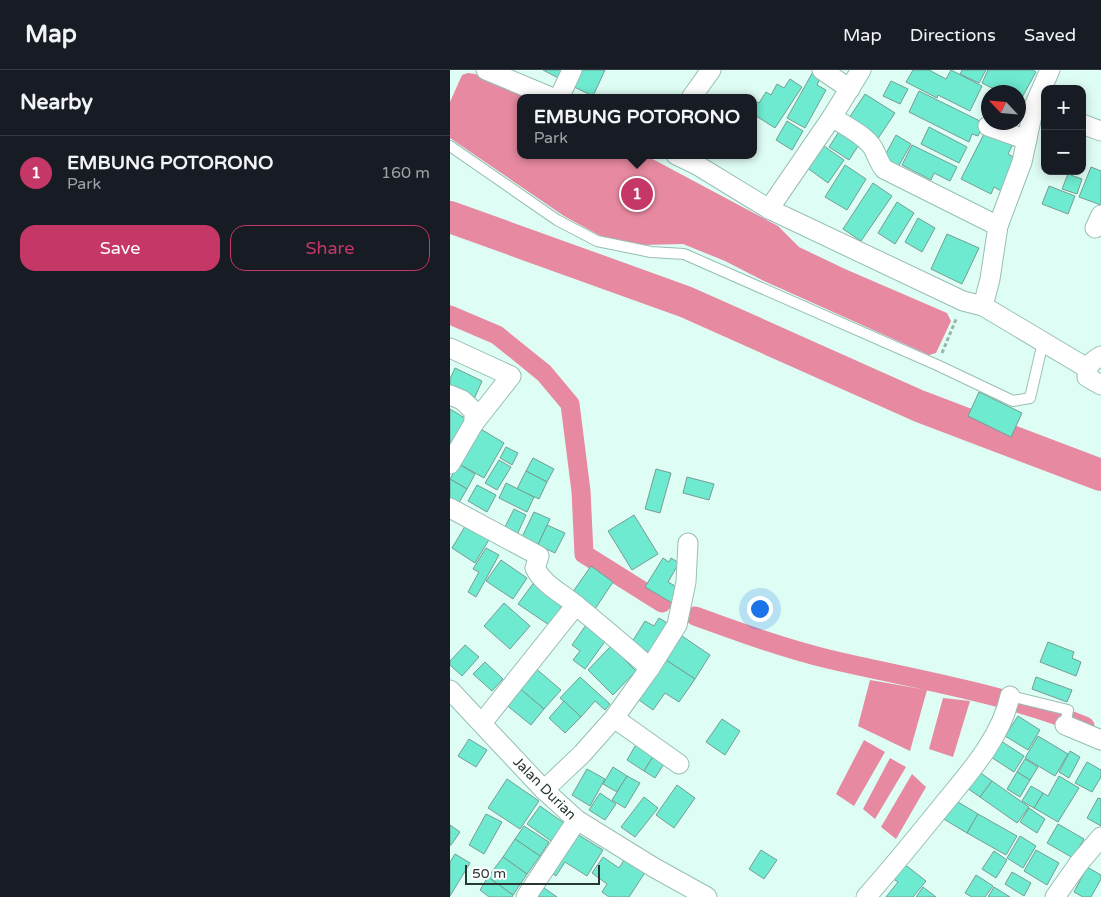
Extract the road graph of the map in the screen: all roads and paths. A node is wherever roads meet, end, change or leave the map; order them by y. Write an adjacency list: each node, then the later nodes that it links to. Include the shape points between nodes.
1 (486, 70): 8 (street)
2 (572, 70): 9 (street)
3 (712, 70): 10 (street)
4 (822, 70): 7 (street)
5 (861, 70): 7 (street)
6 (1050, 70): 11 (street)
7 (850, 88): 12 (street)
8 (544, 94)
9 (561, 94)
10 (694, 94)
11 (1040, 108): 16 (street)
12 (832, 117): 19 (street); 20 (street, via 867,141 884,170)
13 (1086, 125): 15 (street)
14 (999, 130): 16 (street)
15 (1101, 131)
16 (1026, 140): 20 (street, via 1022,162)
17 (450, 146): 26 (lane, via 557,220 597,241 651,252 684,254)
18 (684, 159): 19 (street)
19 (769, 209): 21 (street)
20 (998, 226): 22 (street)
21 (964, 301): 22 (street); 26 (path)
22 (983, 306): 23 (street)
23 (1042, 342): 25 (street); 26 (lane, via 1030,398 1013,401)
24 (450, 348): 29 (street, via 511,376)
25 (1094, 362): 27 (street, via 1087,377)
26 (937, 365)
27 (1101, 385)
28 (450, 394): 29 (street, via 474,411)
29 (474, 423): 30 (street)
30 (450, 464)
31 (450, 508): 33 (street, via 539,556 535,568 539,576)
32 (688, 543): 34 (street, via 686,582 677,625)
33 (576, 605): 34 (street); 39 (street)
34 (650, 668): 37 (street)
35 (450, 691): 39 (street, Jalan Durian)
36 (1008, 702): 38 (lane); 47 (street, via 983,754)
37 (614, 718): 41 (street); 42 (street)
38 (1067, 718): 40 (street)
39 (482, 723): 42 (street, Jalan Durian)
40 (1101, 740)
41 (679, 764)
42 (544, 790): 43 (street, Jalan Durian)
43 (577, 820): 45 (street); 46 (street, Jalan Durian)
44 (1101, 837): 48 (street)
45 (526, 897)
46 (707, 897)
47 (866, 897)
48 (1055, 897)

